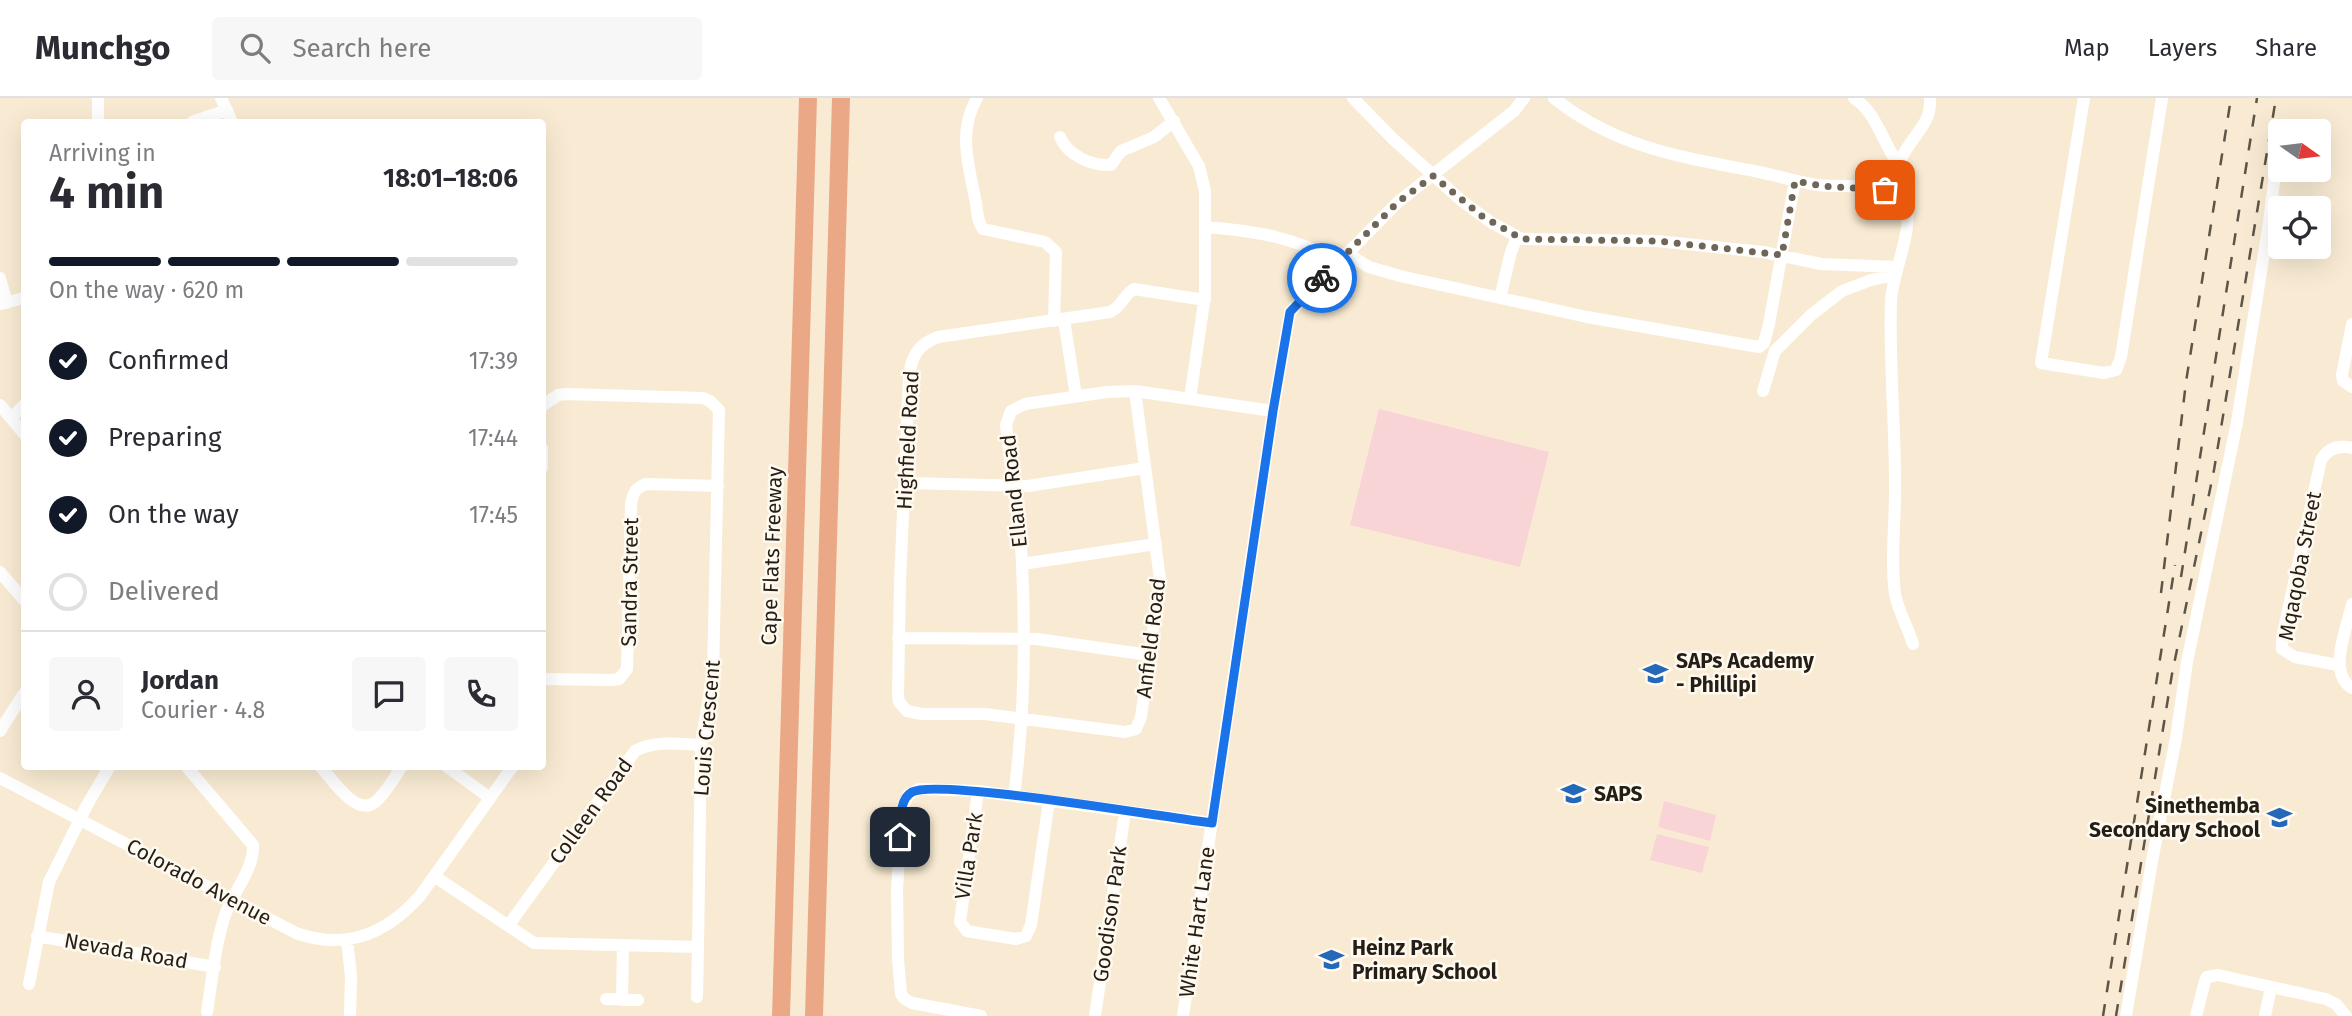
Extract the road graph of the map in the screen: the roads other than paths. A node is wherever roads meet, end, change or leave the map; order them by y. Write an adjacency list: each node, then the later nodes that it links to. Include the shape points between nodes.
1 (98, 98): 14 (street)
2 (808, 98): 99 (highway, Cape Flats Freeway)
3 (841, 98): 100 (highway)
4 (977, 98): 33 (street, via 968,115 965,139 978,223 983,229 1045,242 1056,251)
5 (1159, 98): 16 (street)
6 (1353, 98): 19 (street)
7 (1524, 98): 19 (street, White Hart Lane)
8 (1554, 98): 20 (street, via 1595,126 1638,145)
9 (1854, 98): 18 (street, via 1869,109)
10 (1930, 98): 18 (street, via 1927,121)
11 (2084, 98): 12 (street, via 2041,363 2104,373 2116,370 2121,357)
12 (2162, 98)
13 (224, 104): 15 (street)
14 (98, 119)
15 (197, 119)
16 (1174, 121): 17 (street, via 1154,137 1121,151 1111,164 1075,156); 23 (street, via 1203,175)
17 (1059, 138)
18 (1899, 166): 22 (street)
19 (1433, 176): 24 (street, via 1482,216); 26 (street, White Hart Lane, via 1398,202)
20 (1795, 181): 22 (street); 25 (street)
21 (2275, 182): 104 (street, via 2238,422 2187,662)
22 (1898, 193): 27 (street, via 1908,211)
23 (1205, 228): 26 (street, via 1287,239); 31 (street)
24 (1517, 237): 25 (street, via 1657,241); 29 (street)
25 (1782, 255): 27 (street); 35 (street, via 1766,339)
26 (1343, 257): 29 (street, via 1380,271); 45 (street, White Hart Lane, via 1290,312)
27 (1896, 271): 36 (street, via 1833,297); 60 (street, via 1891,333 1894,583)
28 (0, 278): 32 (street)
29 (1500, 298): 35 (street)
30 (21, 299): 32 (street)
31 (1205, 303): 33 (street, Highfield Road, via 1139,289 1130,291 1110,312); 41 (street)
32 (4, 304)
33 (1059, 321): 40 (street); 50 (street, Highfield Road, via 938,337 918,349 910,365)
34 (2352, 324): 37 (street, via 2342,375)
35 (1759, 347): 36 (street)
36 (1773, 354): 39 (street)
37 (2352, 387)
38 (1135, 391): 40 (street, Elland Road); 41 (street, Elland Road); 49 (street, Anfield Road)
39 (1763, 391)
40 (1076, 396): 52 (street, Elland Road, via 1025,404 1012,411 1006,425)
41 (1190, 398): 45 (street, Elland Road)
42 (546, 403): 51 (street, Louis Crescent, via 565,394 710,401 720,417)
43 (0, 405): 46 (street)
44 (21, 408): 46 (street)
45 (1273, 411): 82 (street, White Hart Lane)
46 (11, 418): 47 (street)
47 (21, 430)
48 (2352, 448): 62 (street, Mqaqoba Street, via 2337,447 2321,460 2282,638 2283,649 2290,655)
49 (1145, 468): 52 (street); 53 (street, Anfield Road)
50 (906, 483): 52 (street); 58 (street, Highfield Road)
51 (718, 486): 63 (street, Sandra Street, via 638,487 631,504 627,669 612,680); 68 (street, Louis Crescent, via 713,673)
52 (1013, 486): 54 (street, Elland Road)
53 (1156, 544): 54 (street); 61 (street, Anfield Road, via 1160,579)
54 (1022, 564): 59 (street, Elland Road)
55 (0, 572): 56 (street)
56 (21, 596)
57 (2352, 604): 62 (street)
58 (898, 638): 59 (street); 66 (street, Highfield Road, via 898,695 907,711)
59 (1022, 638): 61 (street); 66 (street, Elland Road)
60 (1913, 644)
61 (1149, 654): 66 (street, Anfield Road, via 1141,717 1131,732)
62 (2338, 665): 64 (street, via 2342,680)
63 (546, 679)
64 (2352, 688)
65 (21, 698): 67 (street)
66 (1023, 719): 77 (street, Elland Road)
67 (0, 731)
68 (701, 745): 85 (street, Colleen Road, via 646,745 635,751); 89 (street, Louis Crescent)
69 (107, 770): 81 (street)
70 (189, 770): 84 (street, via 253,845 251,863)
71 (324, 770): 72 (street, via 353,802 365,806 374,803)
72 (399, 770)
73 (451, 770): 78 (street)
74 (510, 770): 78 (street, Colorado Avenue)
75 (0, 778): 81 (street, Colorado Avenue)
76 (978, 791): 77 (street); 79 (street, Villa Park, via 960,922 967,931 1016,939 1026,936 1031,925); 101 (street, via 919,789 908,795 902,810 897,914 899,986 905,999)
77 (1014, 796): 79 (street)
78 (490, 799): 83 (street, Colorado Avenue)
79 (1049, 801): 80 (street)
80 (1125, 812): 82 (street); 102 (street, Goodison Park)
81 (80, 820): 84 (street, Colorado Avenue); 86 (street, via 49,882)
82 (1212, 823): 103 (street, White Hart Lane)
83 (434, 876): 85 (street); 87 (street, Colorado Avenue, via 404,913 380,929)
84 (231, 899): 87 (street, Colorado Avenue, via 304,936); 90 (street)
85 (508, 926): 88 (street, via 534,943)
86 (37, 936): 90 (street, Nevada Road); 91 (street)
87 (347, 940): 98 (street)
88 (623, 945): 89 (street); 95 (street)
89 (698, 947): 93 (street, Louis Crescent)
90 (215, 967): 97 (street)
91 (29, 984)
92 (2271, 987): 105 (street, via 2207,977); 106 (street); 107 (street, via 2326,999)
93 (697, 997)
94 (606, 999): 95 (street)
95 (622, 1000): 96 (street)
96 (638, 1000)
97 (207, 1012)
98 (350, 1016)
99 (781, 1016)
100 (814, 1016)
101 (981, 1016)
102 (1096, 1016)
103 (1184, 1016)
104 (2126, 1016)
105 (2196, 1016)
106 (2264, 1016)
107 (2346, 1016)

